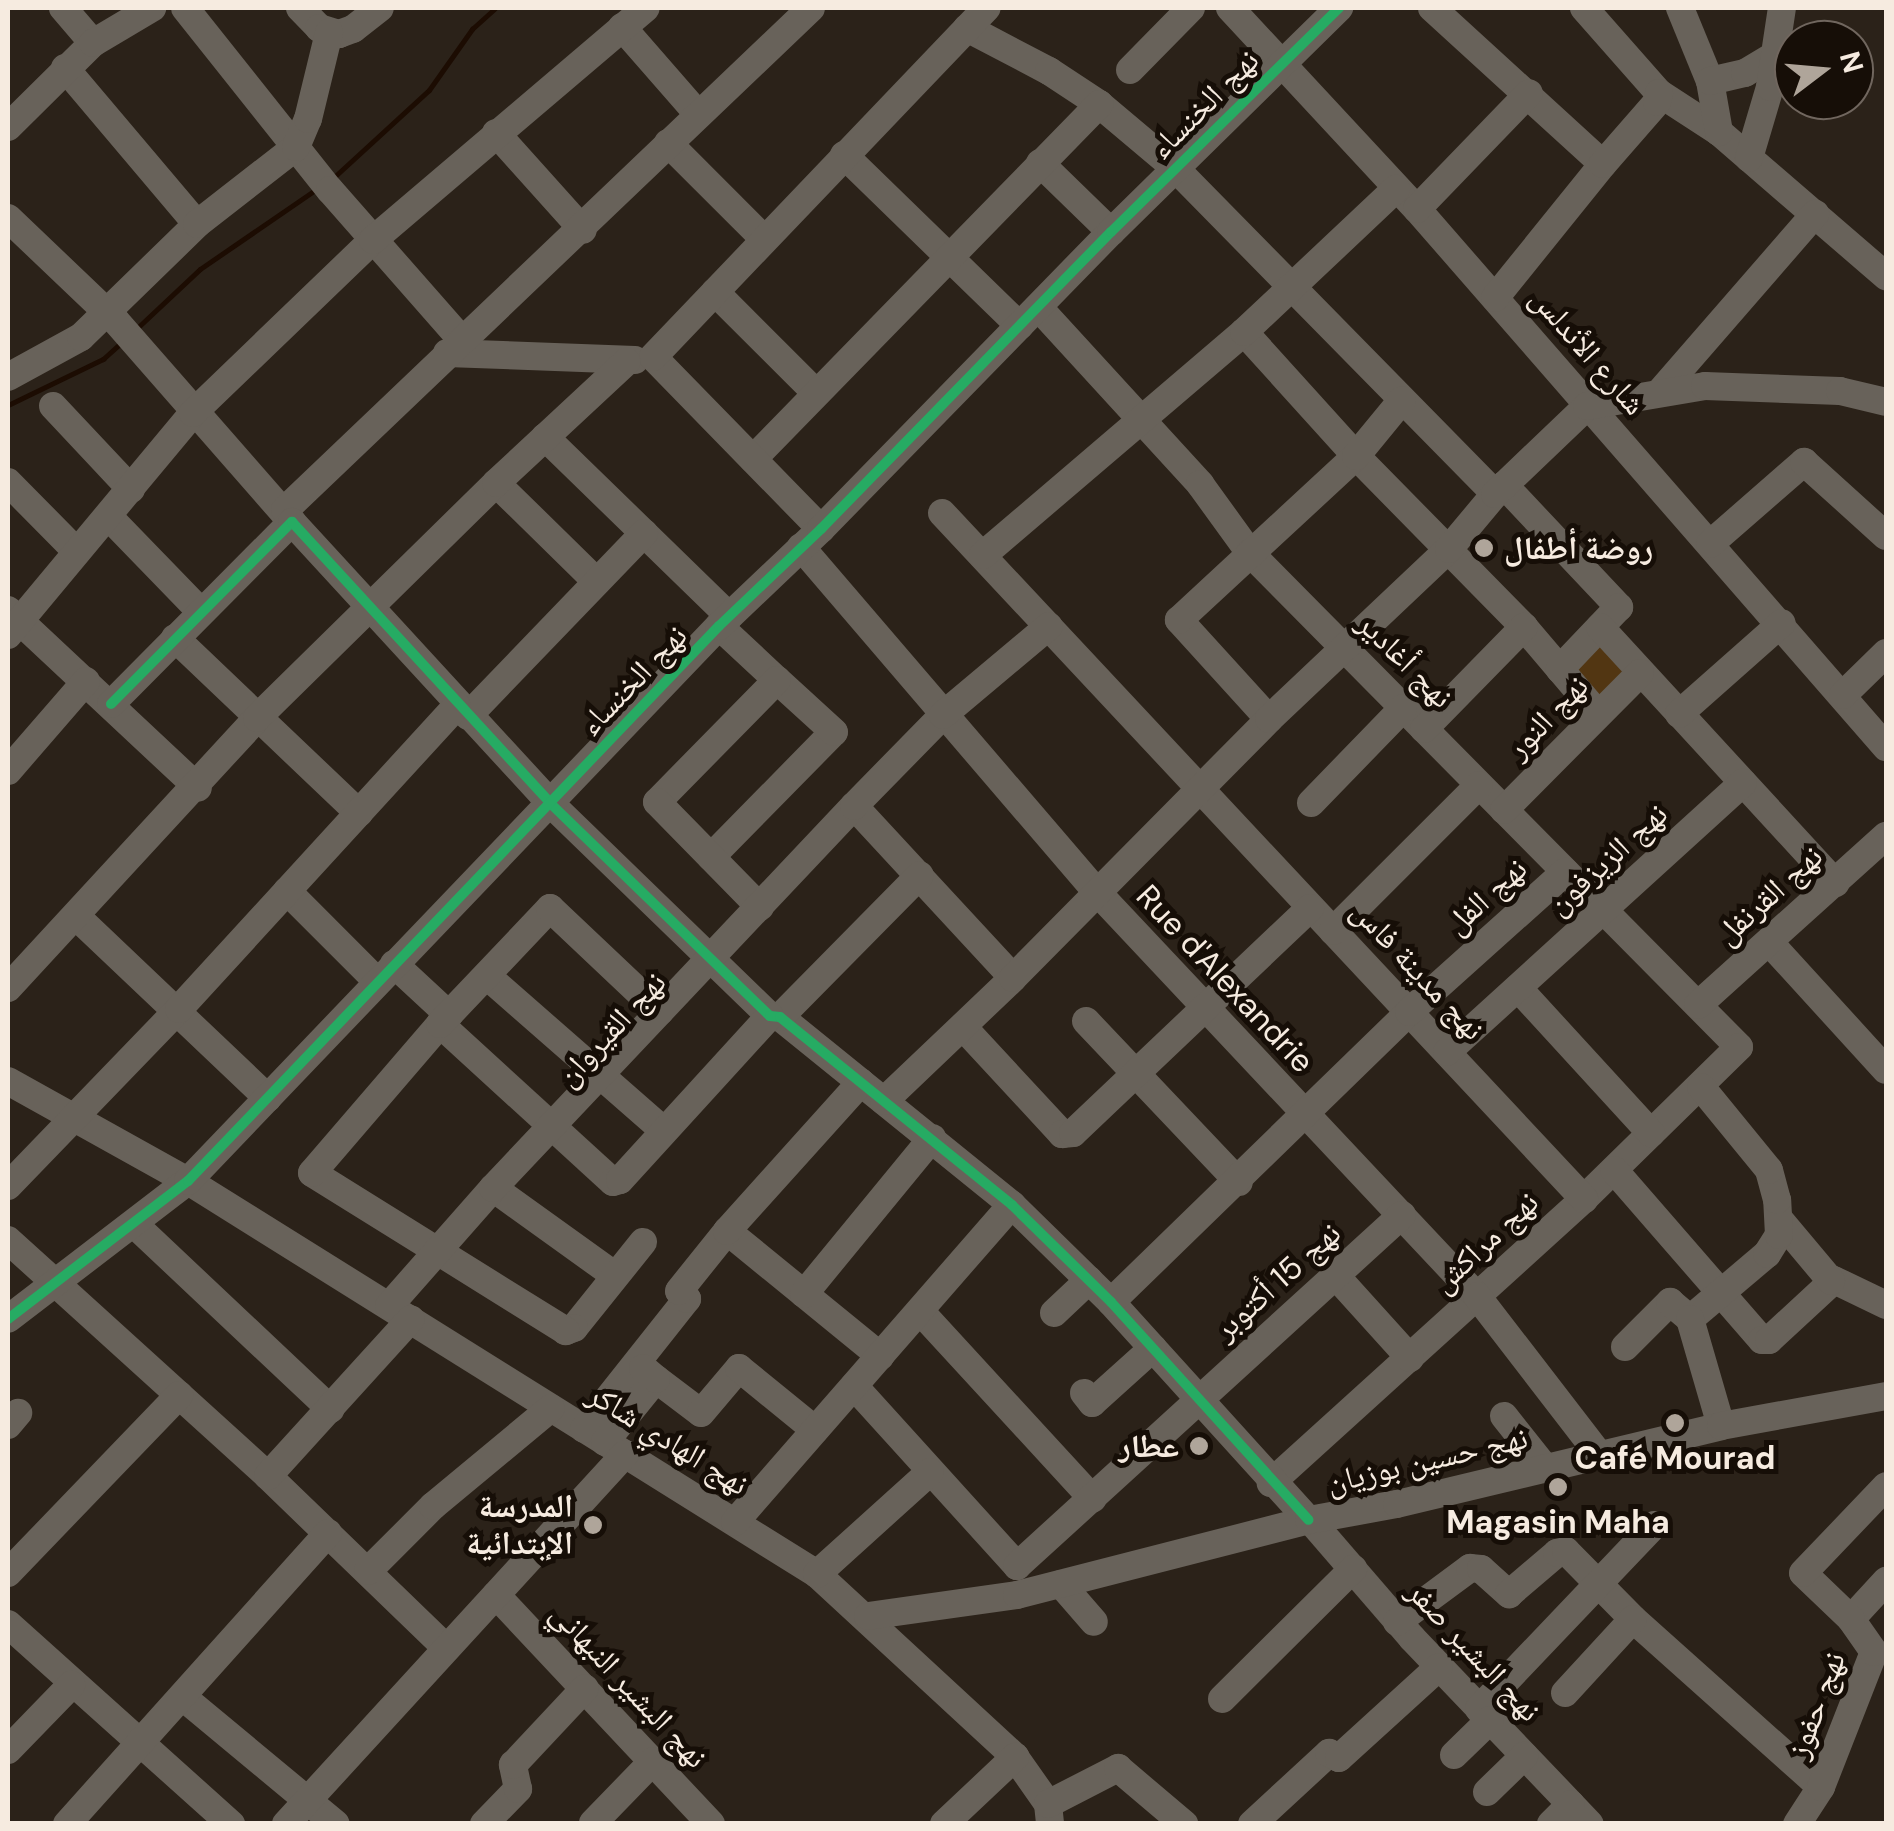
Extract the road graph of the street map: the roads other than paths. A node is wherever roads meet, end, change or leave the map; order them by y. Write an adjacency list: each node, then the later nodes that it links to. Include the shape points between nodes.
1 (64, 8): 17 (street)
2 (152, 8): 17 (street)
3 (185, 8): 32 (street)
4 (300, 8): 16 (street)
5 (380, 8): 16 (street, via 353,29)
6 (646, 8): 15 (street)
7 (811, 8): 27 (street)
8 (1191, 8): 22 (street)
9 (1230, 8): 20 (street, شارع الأندلس)
10 (1339, 8): 20 (street, نهج الخنساء)
11 (1432, 8): 24 (street)
12 (1584, 8): 25 (street)
13 (1680, 8): 23 (street)
14 (977, 18): 26 (street); 33 (street)
15 (622, 27): 27 (street); 30 (street)
16 (328, 32): 32 (street)
17 (92, 42): 21 (street)
18 (1774, 56): 23 (street, via 1745,73)
19 (1774, 59): 34 (street)
20 (1284, 60): 37 (street, نهج الخنساء); 38 (street, شارع الأندلس)
21 (65, 68): 28 (street); 42 (street)
22 (1130, 70)
23 (1710, 81): 29 (street)
24 (1529, 93): 36 (street); 39 (street)
25 (1659, 93): 29 (street); 36 (street)
26 (1099, 104): 35 (street); 37 (street)
27 (698, 114): 31 (street)
28 (8, 127)
29 (1718, 132): 34 (street)
30 (496, 133): 43 (street); 46 (street)
31 (668, 143): 43 (street); 45 (street)
32 (302, 153): 42 (street); 46 (street)
33 (844, 155): 45 (street); 47 (street, نهج أغادير)
34 (1748, 158): 40 (street)
35 (1040, 163): 44 (street); 47 (street)
36 (1603, 164): 51 (street)
37 (1175, 168): 44 (street, نهج الخنساء); 49 (street)
38 (1396, 189): 39 (street, شارع الأندلس); 49 (street)
39 (1416, 210): 51 (street, شارع الأندلس)
40 (1815, 214): 48 (street); 58 (street)
41 (8, 218): 52 (street, نهج البشير صفر)
42 (197, 224): 52 (street)
43 (583, 230): 55 (street)
44 (1110, 232): 53 (street, نهج الخنساء)
45 (764, 239): 50 (street)
46 (373, 240): 55 (street); 64 (street)
47 (948, 257): 53 (street, نهج أغادير); 59 (street)
48 (1886, 276)
49 (1290, 284): 54 (street); 60 (street)
50 (715, 292): 56 (street); 59 (street)
51 (1495, 298): 63 (street, شارع الأندلس)
52 (111, 316): 57 (street); 64 (street, نهج البشير صفر)
53 (1030, 317): 65 (street, نهج أغادير); 78 (street, نهج الخنساء)
54 (1244, 332): 65 (street); 67 (street)
55 (454, 346): 56 (street); 75 (street)
56 (640, 360): 66 (street); 68 (street, Rue d'Alexandrie)
57 (8, 377)
58 (1661, 391): 61 (street, via 1766,387 1840,391); 63 (street)
59 (815, 392): 68 (street)
60 (1402, 400): 67 (street); 72 (street)
61 (1886, 402)
62 (53, 406): 71 (street)
63 (1588, 406): 72 (street); 79 (street, شارع الأندلس)
64 (193, 412): 71 (street); 75 (street, نهج البشير صفر)
65 (1142, 420): 82 (street, نهج أغادير); 83 (street)
66 (545, 437): 70 (street); 76 (street)
67 (1356, 456): 80 (street); 82 (street)
68 (753, 459): 78 (street, Rue d'Alexandrie)
69 (8, 482): 81 (street)
70 (496, 483): 84 (street); 85 (street)
71 (131, 490): 74 (street)
72 (1500, 490): 80 (street); 92 (street, via 1619,606)
73 (942, 513): 83 (street, نهج مدينة فاس)
74 (108, 516): 81 (street); 86 (street)
75 (288, 516): 85 (street, نهج البشير صفر); 86 (street)
76 (644, 534): 84 (street); 87 (street)
77 (1886, 536): 79 (street, via 1804,462)
78 (811, 538): 87 (street, نهج الخنساء); 106 (street, Rue d'Alexandrie)
79 (1710, 544): 89 (street, شارع الأندلس)
80 (1449, 550): 91 (street); 94 (street)
81 (77, 552): 88 (street)
82 (1250, 553): 94 (street, نهج أغادير); 108 (street, via 1179,621)
83 (983, 554): 90 (street, نهج مدينة فاس)
84 (597, 582): 103 (street)
85 (370, 606): 103 (street, نهج البشير صفر); 107 (street)
86 (200, 611): 93 (street)
87 (724, 621): 98 (street); 116 (street, نهج الخنساء)
88 (11, 622): 99 (street)
89 (1782, 623): 100 (street, شارع الأندلس); 105 (street)
90 (1049, 626): 106 (street, نهج القيروان); 115 (street, نهج مدينة فاس)
91 (1524, 627): 96 (street); 109 (street)
92 (1600, 628): 96 (street); 97 (street)
93 (176, 638): 101 (street); 107 (street)
94 (1342, 648): 102 (street, نهج أغادير); 108 (street)
95 (1886, 652): 100 (street)
96 (1560, 669): 104 (street)
97 (1640, 673): 104 (street, نهج النور); 105 (street)
98 (777, 680): 122 (street, via 657,802); 122 (street, via 834,732)
99 (86, 681): 101 (street); 111 (street)
100 (1843, 695): 110 (street, شارع الأندلس)
101 (111, 704): 114 (street)
102 (1403, 708): 109 (street, نهج أغادير); 117 (street)
103 (463, 711): 116 (street, نهج البشير صفر); 120 (street)
104 (1598, 714): 119 (street, نهج النور)
105 (1679, 714): 112 (street)
106 (944, 715): 118 (street, نهج القيروان); 127 (street, Rue d'Alexandrie)
107 (258, 718): 114 (street); 120 (street)
108 (1269, 719): 115 (street)
109 (1424, 728): 113 (street, نهج أغادير)
110 (1886, 747)
111 (8, 771)
112 (1743, 783): 125 (street); 130 (street, نهج الزيزفون)
113 (1480, 785): 119 (street, نهج أغادير); 132 (street)
114 (198, 788): 131 (street)
115 (1199, 792): 127 (street); 129 (street, نهج مدينة فاس)
116 (550, 802): 134 (street, نهج البشير صفر); 135 (street, نهج الخنساء)
117 (1311, 802)
118 (854, 806): 124 (street); 128 (street, نهج القيروان)
119 (1504, 810): 123 (street, نهج أغادير)
120 (359, 814): 126 (street)
121 (1886, 836): 125 (street, نهج القرنفل)
122 (711, 857): 128 (street)
123 (1565, 872): 130 (street, نهج أغادير); 144 (street, نهج الفل)
124 (920, 876): 137 (street); 145 (street)
125 (1834, 884): 133 (street, نهج القرنفل)
126 (287, 891): 135 (street); 142 (street)
127 (1098, 893): 137 (street); 141 (street, Rue d'Alexandrie)
128 (760, 907): 134 (street, نهج القيروان)
129 (1310, 908): 132 (street, نهج مدينة فاس); 141 (street)
130 (1603, 910): 139 (street, نهج الزيزفون); 140 (street, نهج أغادير)
131 (77, 917): 138 (street); 142 (street)
132 (1333, 931): 144 (street, نهج مدينة فاس)
133 (1769, 942): 140 (street, نهج القرنفل); 151 (street)
134 (710, 960): 143 (street, نهج القيروان); 145 (street, نهج البشير صفر)
135 (386, 972): 146 (street); 157 (street, نهج الخنساء)
136 (487, 976): 143 (street, via 552,908); 146 (street); 153 (street)
137 (1013, 978): 148 (street)
138 (8, 988)
139 (1518, 988): 150 (street, نهج الزيزفون); 163 (street)
140 (1698, 1005): 149 (street, نهج أغادير)
141 (1204, 1008): 152 (street); 159 (street, Rue d'Alexandrie)
142 (179, 1009): 157 (street); 160 (street)
143 (660, 1012): 153 (street, نهج القيروان)
144 (1409, 1012): 150 (street, نهج مدينة فاس); 159 (street, نهج الفل)
145 (775, 1016): 155 (street, نهج البشير صفر); 162 (street)
146 (444, 1019): 161 (street); 178 (street, via 312,1173)
147 (1086, 1020): 152 (street)
148 (962, 1027): 152 (street, via 1067,1134); 158 (street)
149 (1739, 1047): 156 (street, نهج مراكش)
150 (1447, 1052): 170 (street, نهج مدينة فاس)
151 (1882, 1055)
152 (1136, 1073): 167 (street)
153 (604, 1075): 161 (street, نهج القيروان); 162 (street)
154 (8, 1082): 160 (street, نهج الهادي شاكر)
155 (861, 1082): 158 (street, نهج البشير صفر); 175 (street)
156 (1702, 1087): 163 (street, نهج مراكش); 173 (street, via 1764,1160)
157 (268, 1098): 166 (street, نهج الخنساء)
158 (884, 1100): 164 (street, نهج البشير صفر)
159 (1304, 1116): 167 (street, نهج الفل); 172 (street, Rue d'Alexandrie)
160 (72, 1118): 166 (street, نهج الهادي شاكر); 168 (street)
161 (551, 1128): 162 (street, via 614,1182); 169 (street, نهج القيروان)
162 (664, 1131)
163 (1651, 1133): 165 (street, نهج مراكش)
164 (932, 1138): 171 (street, نهج البشير صفر); 185 (street)
165 (1614, 1170): 170 (street, نهج مراكش); 184 (street)
166 (188, 1181): 174 (street, نهج الخنساء); 190 (street, نهج الهادي شاكر)
167 (1239, 1182): 187 (street, نهج الفل)
168 (8, 1186)
169 (493, 1188): 178 (street, نهج القيروان); 179 (street)
170 (1584, 1199): 186 (street, نهج مراكش)
171 (1012, 1204): 181 (street, نهج البشير صفر); 189 (street)
172 (1402, 1215): 180 (street, نهج 15 أكتوبر); 186 (street, Rue d'Alexandrie)
173 (1779, 1219): 182 (street); 184 (street, via 1772,1250)
174 (134, 1224): 183 (street, نهج الخنساء); 205 (street)
175 (727, 1231): 185 (street); 198 (street, via 680,1291 687,1299)
176 (8, 1240): 183 (street)
177 (643, 1242): 179 (street)
178 (439, 1250): 179 (street, via 566,1332); 190 (street, نهج القيروان)
179 (614, 1275)
180 (1336, 1275): 197 (street); 203 (street, نهج 15 أكتوبر)
181 (1089, 1280): 187 (street, نهج البشير صفر); 191 (street)
182 (1832, 1281): 184 (street, via 1766,1341); 188 (street)
183 (56, 1286): 192 (street, نهج الخنساء); 201 (street)
184 (1721, 1292): 193 (street)
185 (804, 1294): 196 (street)
186 (1477, 1296): 197 (street, نهج مراكش); 210 (street, Rue d'Alexandrie)
187 (1111, 1302): 195 (street, نهج البشير صفر)
188 (1886, 1305)
189 (920, 1311): 196 (street); 216 (street)
190 (400, 1312): 204 (street, نهج الهادي شاكر); 205 (street, نهج القيروان)
191 (1054, 1313)
192 (8, 1319)
193 (1690, 1319): 194 (street, via 1670,1302); 207 (street)
194 (1624, 1347)
195 (1153, 1348): 200 (street, via 1092,1403); 203 (street, نهج البشير صفر)
196 (880, 1356): 199 (street)
197 (1410, 1358): 214 (street, نهج مراكش)
198 (646, 1371): 208 (street, via 701,1413 739,1368); 209 (street)
199 (854, 1386): 208 (street); 212 (street)
200 (1084, 1393)
201 (179, 1394): 213 (street); 223 (street)
202 (1886, 1396): 207 (street, نهج حسين بوزيان)
203 (1199, 1398): 214 (street, نهج البشير صفر); 216 (street, نهج 15 أكتوبر)
204 (550, 1408): 209 (street, نهج الهادي شاكر); 222 (street, via 432,1506)
205 (330, 1409): 213 (street, نهج القيروان)
206 (1504, 1416): 211 (street)
207 (1721, 1426): 210 (street, نهج حسين بوزيان)
208 (815, 1430): 218 (street)
209 (604, 1442): 218 (street, نهج الهادي شاكر); 229 (street)
210 (1600, 1456): 211 (street, نهج حسين بوزيان)
211 (1546, 1469): 217 (street, نهج حسين بوزيان)
212 (930, 1472): 224 (street); 225 (street)
213 (268, 1476): 220 (street)
214 (1272, 1483): 217 (street, نهج البشير صفر)
215 (1886, 1486): 231 (street, نهج حفوز, via 1803,1573)
216 (1093, 1499): 225 (street, نهج 15 أكتوبر)
217 (1310, 1521): 221 (street, نهج البشير صفر); 227 (street, نهج حسين بوزيان)
218 (736, 1522): 224 (street, نهج الهادي شاكر)
219 (1654, 1525): 228 (street)
220 (328, 1533): 222 (street); 241 (street)
221 (1353, 1569): 234 (street, نهج البشير صفر); 242 (street)
222 (368, 1571): 236 (street)
223 (8, 1574)
224 (818, 1574): 230 (street, نهج الهادي شاكر)
225 (1017, 1581): 227 (street, نهج حسين بوزيان); 230 (street, نهج حسين بوزيان)
226 (1886, 1581): 231 (street)
227 (1061, 1584): 233 (street)
228 (1600, 1584): 232 (street); 234 (street, via 1564,1551 1509,1594 1474,1568); 243 (street)
229 (496, 1594): 236 (street); 239 (street, نهج البشير النبهاني)
230 (868, 1616): 248 (street, نهج الهادي شاكر)
231 (1851, 1618): 250 (street, نهج حفوز, via 1873,1645 1874,1658)
232 (1633, 1619): 240 (street); 250 (street)
233 (1094, 1622)
234 (1397, 1622): 237 (street, نهج البشير صفر)
235 (8, 1624): 238 (street)
236 (446, 1648): 252 (street)
237 (1439, 1667): 243 (street, نهج البشير صفر); 264 (street, via 1339,1758 1328,1754)
238 (71, 1685): 244 (street); 245 (street)
239 (586, 1688): 249 (street, نهج البشير النبهاني); 260 (street, via 513,1765 518,1789)
240 (1565, 1692)
241 (184, 1698): 244 (street); 252 (street)
242 (1222, 1699)
243 (1485, 1714): 246 (street); 247 (street, نهج البشير صفر)
244 (140, 1747): 256 (street); 257 (street)
245 (8, 1750)
246 (1454, 1755)
247 (1524, 1756): 251 (street); 254 (street, نهج البشير صفر)
248 (1015, 1757): 253 (street, نهج الهادي شاكر); 262 (street)
249 (654, 1762): 255 (street); 261 (street, نهج البشير النبهاني)
250 (1821, 1787): 265 (street, نهج حفوز)
251 (1487, 1792)
252 (310, 1798): 258 (street); 259 (street)
253 (1049, 1814): 263 (street, via 1116,1768)
254 (1571, 1817)
255 (592, 1823)
256 (67, 1824)
257 (232, 1824)
258 (286, 1824)
259 (336, 1824)
260 (484, 1824)
261 (711, 1824)
262 (944, 1824)
263 (1184, 1824)
264 (1252, 1824)
265 (1797, 1824)

